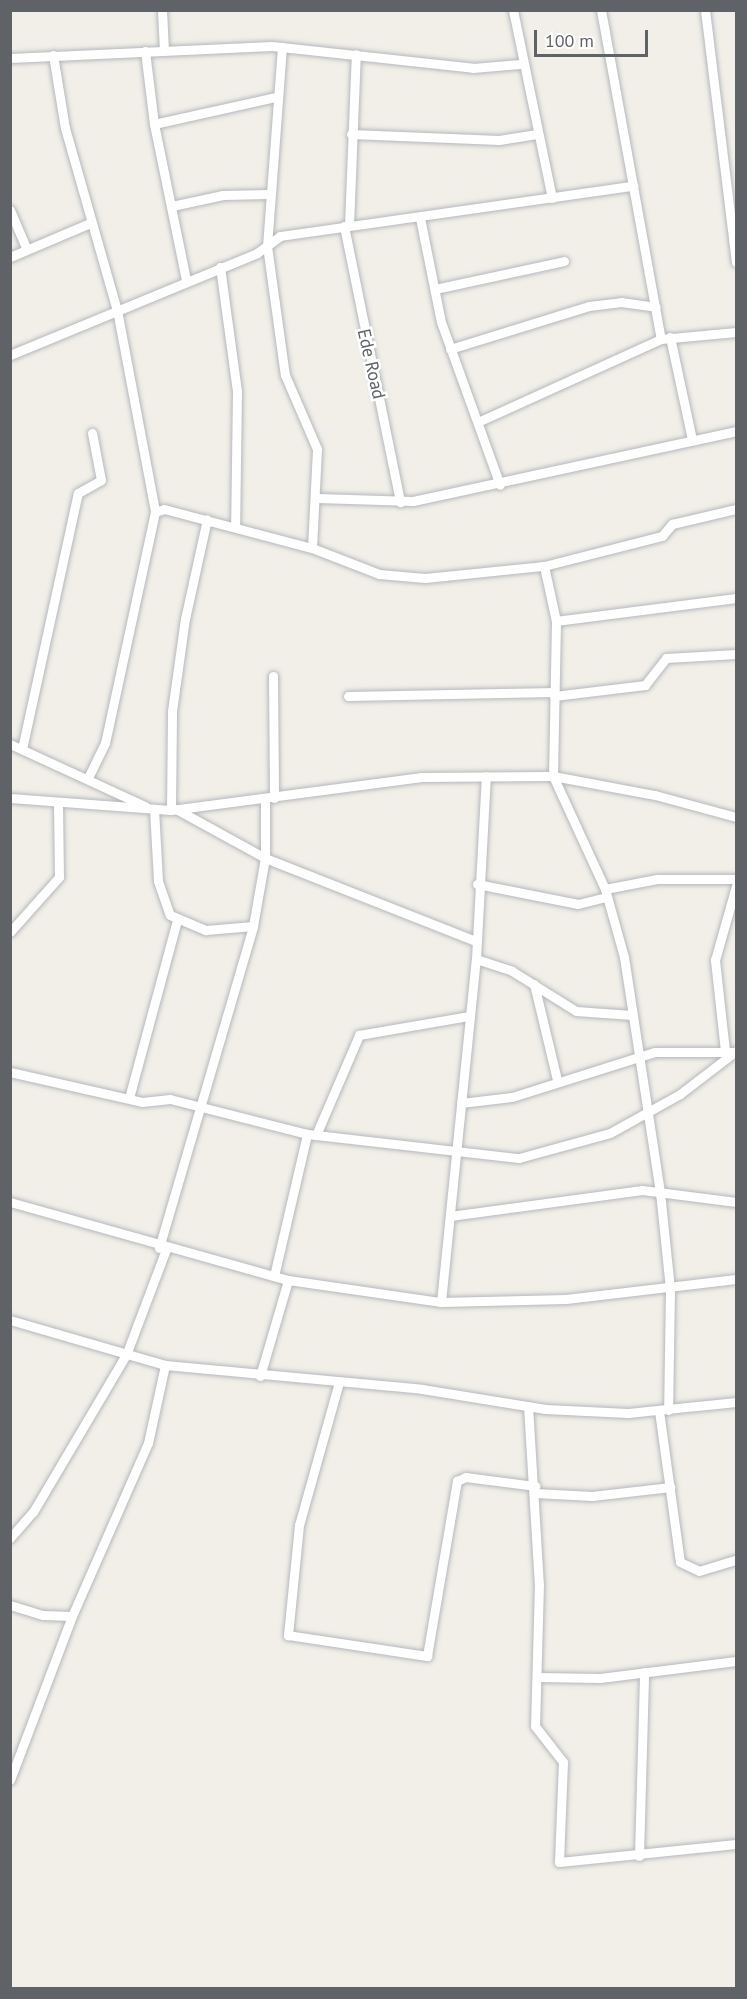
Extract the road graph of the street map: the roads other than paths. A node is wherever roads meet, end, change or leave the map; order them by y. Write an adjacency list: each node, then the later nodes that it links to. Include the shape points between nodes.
1 (162, 10): 7 (street)
2 (513, 10): 11 (street)
3 (601, 10): 16 (street)
4 (705, 10): 17 (street)
5 (282, 47): 7 (street); 8 (street); 12 (street)
6 (145, 51): 7 (street); 9 (street); 13 (street)
7 (164, 51)
8 (357, 54): 11 (street, via 473,68); 14 (street, Ede Road)
9 (53, 55): 10 (street); 23 (street)
10 (10, 58)
11 (520, 64): 15 (street)
12 (276, 97): 13 (street); 18 (street)
13 (154, 124): 20 (street)
14 (351, 134): 15 (street, via 488,140); 24 (street, Ede Road)
15 (537, 134): 19 (street)
16 (633, 186): 19 (street); 34 (street)
17 (734, 191): 25 (street)
18 (270, 194): 20 (street, via 223,195); 26 (street)
19 (552, 198): 22 (street)
20 (172, 206): 32 (street)
21 (10, 210): 27 (street)
22 (420, 218): 24 (street); 33 (street)
23 (90, 223): 27 (street); 35 (street)
24 (347, 226): 26 (street, via 280,236); 46 (street, Ede Road)
25 (735, 238): 30 (street)
26 (267, 246): 31 (street); 45 (street, via 285,375 315,440)
27 (27, 250): 28 (street)
28 (10, 257)
29 (564, 261): 33 (street)
30 (736, 262)
31 (220, 267): 32 (street); 50 (street, via 237,391)
32 (186, 280): 35 (street)
33 (435, 289): 38 (street)
34 (656, 307): 37 (street); 38 (street, via 589,306)
35 (117, 310): 39 (street); 48 (street)
36 (736, 332): 37 (street)
37 (665, 338): 40 (street); 43 (street)
38 (450, 349): 40 (street)
39 (10, 355)
40 (480, 422): 44 (street)
41 (736, 431): 43 (street)
42 (92, 433): 60 (street, via 100,480 78,493)
43 (693, 440): 44 (street)
44 (500, 485): 46 (street)
45 (317, 498): 46 (street); 51 (street)
46 (400, 502)
47 (736, 509): 52 (street, via 672,524 654,538)
48 (155, 512): 49 (street, via 164,508); 63 (street, via 105,743)
49 (207, 519): 50 (street); 68 (street, via 185,619 172,711)
50 (235, 526): 51 (street)
51 (312, 548): 52 (street, via 396,578)
52 (544, 566): 54 (street)
53 (736, 597): 54 (street)
54 (556, 621): 57 (street)
55 (736, 654): 57 (street, via 666,658 645,685)
56 (273, 676): 65 (street)
57 (554, 694): 58 (street); 62 (street)
58 (348, 696)
59 (10, 744): 60 (street)
60 (22, 749): 63 (street)
61 (486, 776): 62 (street); 65 (street, via 422,777); 72 (street)
62 (552, 776): 69 (street, via 655,795); 74 (street)
63 (88, 778): 67 (street)
64 (10, 798): 66 (street)
65 (269, 798): 68 (street); 70 (street)
66 (58, 802): 67 (street); 77 (street, via 59,877)
67 (152, 809): 68 (street); 75 (street, via 158,881 163,903)
68 (174, 810): 70 (street)
69 (736, 818)
70 (265, 858): 76 (street); 78 (street)
71 (736, 879): 74 (street, via 657,879)
72 (477, 884): 74 (street, via 578,904); 78 (street)
73 (736, 886): 83 (street, via 715,960)
74 (606, 893): 81 (street)
75 (177, 920): 76 (street, via 206,930); 87 (street)
76 (253, 926): 89 (street)
77 (10, 933)
78 (476, 942): 79 (street)
79 (476, 959): 80 (street); 82 (street)
80 (534, 984): 81 (street, via 576,1011); 86 (street)
81 (632, 1015): 84 (street)
82 (469, 1016): 88 (street); 91 (street, via 359,1035)
83 (732, 1051): 84 (street); 90 (street)
84 (638, 1056): 86 (street); 90 (street)
85 (10, 1072): 87 (street)
86 (557, 1080): 88 (street, via 512,1097)
87 (129, 1098): 89 (street)
88 (461, 1103): 92 (street)
89 (201, 1106): 91 (street); 97 (street)
90 (648, 1113): 92 (street, via 551,1153 519,1158); 93 (street)
91 (311, 1135): 92 (street); 98 (street)
92 (457, 1150): 96 (street)
93 (660, 1192): 95 (street); 96 (street, via 529,1203); 101 (street)
94 (10, 1202): 97 (street)
95 (736, 1202)
96 (450, 1216): 102 (street)
97 (163, 1248): 98 (street); 104 (street)
98 (274, 1276): 100 (street)
99 (736, 1279): 101 (street)
100 (288, 1280): 102 (street); 106 (street)
101 (670, 1289): 102 (street, via 566,1299); 110 (street)
102 (441, 1302)
103 (12, 1325): 104 (street)
104 (126, 1355): 105 (street); 113 (street, via 33,1512)
105 (165, 1365): 106 (street); 116 (street, via 148,1443)
106 (260, 1376): 107 (street)
107 (339, 1382): 109 (street); 112 (street, via 299,1526 288,1635 427,1656 457,1481 466,1477)
108 (736, 1402): 110 (street)
109 (528, 1406): 110 (street); 112 (street)
110 (664, 1410): 111 (street)
111 (670, 1487): 112 (street, via 592,1496); 114 (street, via 685,1568 699,1571)
112 (535, 1490): 119 (street)
113 (10, 1538)
114 (736, 1560)
115 (10, 1605): 116 (street, via 43,1615)
116 (72, 1616): 120 (street)
117 (736, 1661): 118 (street)
118 (644, 1672): 119 (street); 123 (street)
119 (537, 1677): 123 (street, via 536,1732 563,1762 559,1862)
120 (14, 1761): 121 (street)
121 (10, 1780)
122 (736, 1844): 123 (street)
123 (639, 1856)

